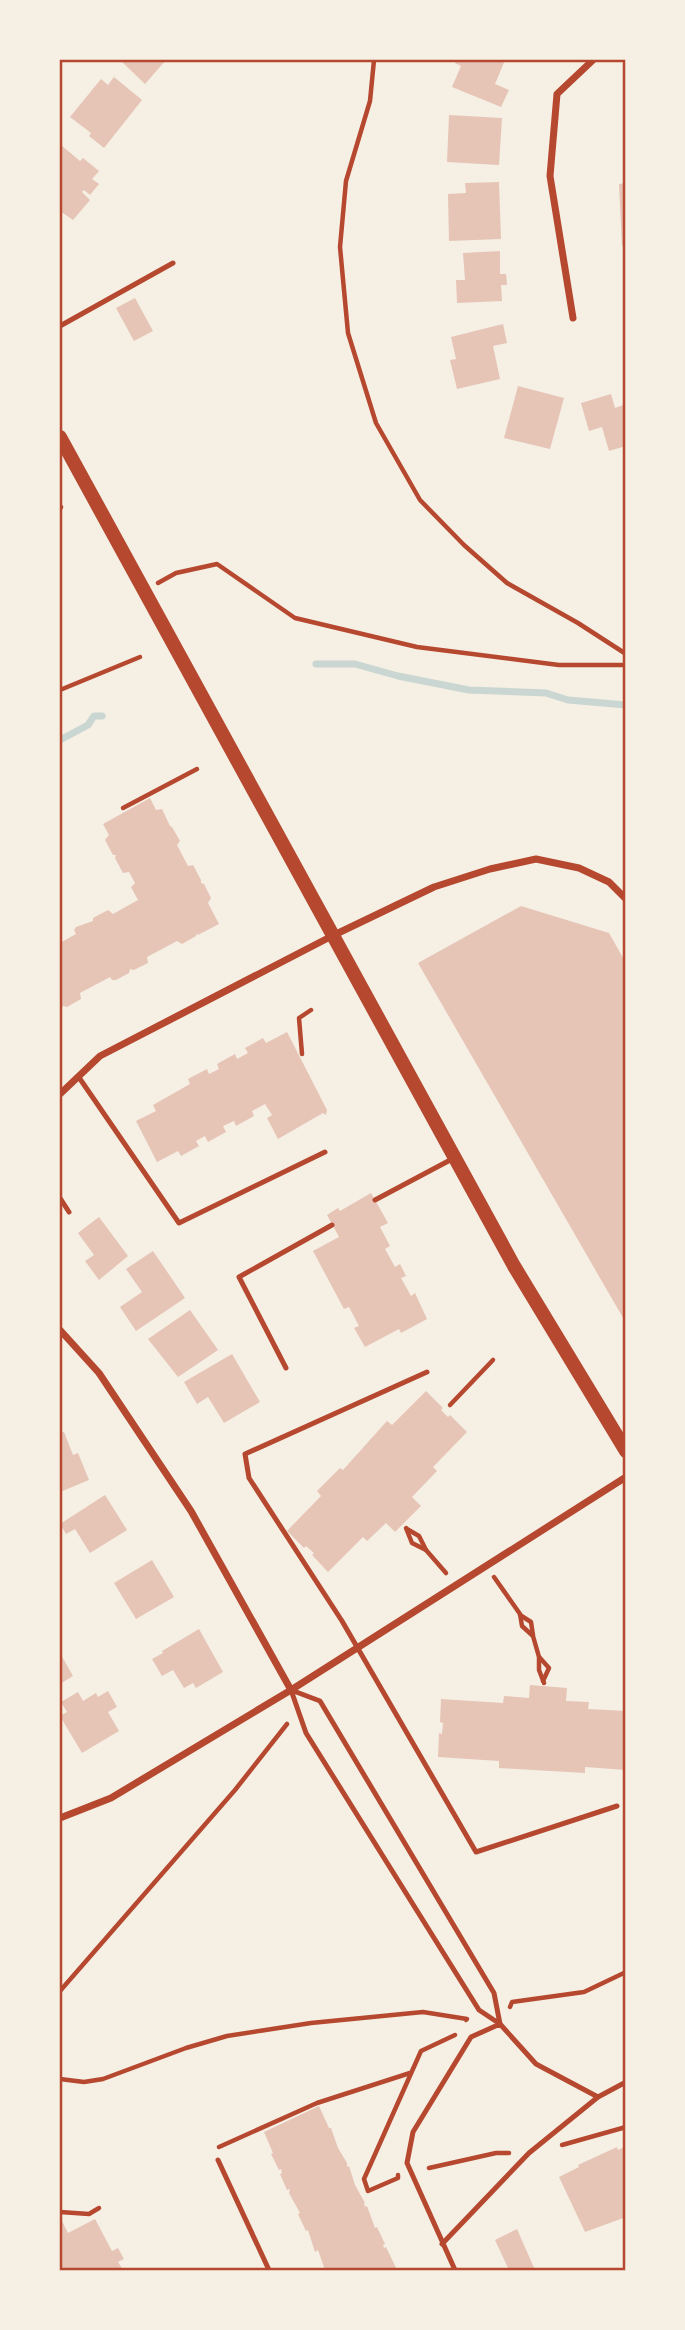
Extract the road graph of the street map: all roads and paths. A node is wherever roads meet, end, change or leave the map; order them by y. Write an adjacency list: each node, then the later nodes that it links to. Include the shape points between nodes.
1 (374, 60): 8 (path, via 370,101 346,181 340,247 348,333 376,423 421,500 464,545 507,583)
2 (593, 60): 4 (street, via 557,94 551,162)
3 (173, 263): 5 (lane)
4 (573, 318)
5 (60, 326)
6 (60, 437): 7 (main road)
7 (144, 590): 10 (path, via 176,573 217,564 295,618 417,647 559,665); 15 (main road)
8 (625, 653)
9 (140, 657): 11 (path)
10 (625, 666)
11 (60, 690)
12 (197, 769): 13 (path)
13 (123, 808)
14 (625, 899): 15 (street, via 609,882 579,868 536,859 434,887)
15 (332, 936): 18 (street, via 100,1056); 21 (main road)
16 (312, 1010): 17 (path, via 299,1018)
17 (302, 1054)
18 (78, 1076): 19 (street); 20 (lane, via 178,1223)
19 (60, 1094)
20 (325, 1152)
21 (454, 1158): 23 (lane); 31 (main road)
22 (60, 1198): 24 (lane)
23 (375, 1200)
24 (69, 1212)
25 (332, 1225): 28 (lane, via 239,1277)
26 (60, 1331): 40 (street, via 99,1373 191,1511)
27 (493, 1360): 30 (path)
28 (286, 1368)
29 (427, 1372): 38 (lane, via 244,1454 249,1478)
30 (450, 1405)
31 (625, 1451)
32 (625, 1477): 34 (street)
33 (426, 1550): 33 (path, via 412,1543 406,1528 419,1536); 35 (path)
34 (487, 1566): 35 (street); 36 (path)
35 (457, 1584): 38 (street)
36 (520, 1614): 37 (path, via 522,1626); 37 (path, via 531,1622)
37 (533, 1636): 39 (path)
38 (357, 1647): 40 (street); 42 (lane, via 476,1852)
39 (540, 1657): 39 (path, via 549,1668 544,1682 539,1670)
40 (291, 1690): 43 (street, via 111,1798); 46 (lane, via 306,1733 479,2010); 46 (lane, via 320,1701 494,1993)
41 (287, 1724): 45 (path)
42 (617, 1806)
43 (60, 1818)
44 (625, 1972): 46 (path, via 584,1992 512,2002)
45 (60, 1991)
46 (501, 2026): 50 (lane, via 536,2064); 55 (lane, via 471,2037 413,2132 407,2163)
47 (411, 2073): 48 (path, via 421,2051 462,2031 467,2019 423,2012 311,2023 227,2036 103,2079); 51 (path, via 317,2103 229,2142 217,2148); 52 (path, via 364,2179)
48 (60, 2079)
49 (625, 2082): 50 (lane)
50 (598, 2097): 55 (lane, via 529,2153)
51 (218, 2160): 56 (lane)
52 (369, 2191)
53 (99, 2207): 54 (path, via 89,2214)
54 (60, 2212)
55 (442, 2244): 57 (lane)
56 (269, 2270)
57 (455, 2270)

